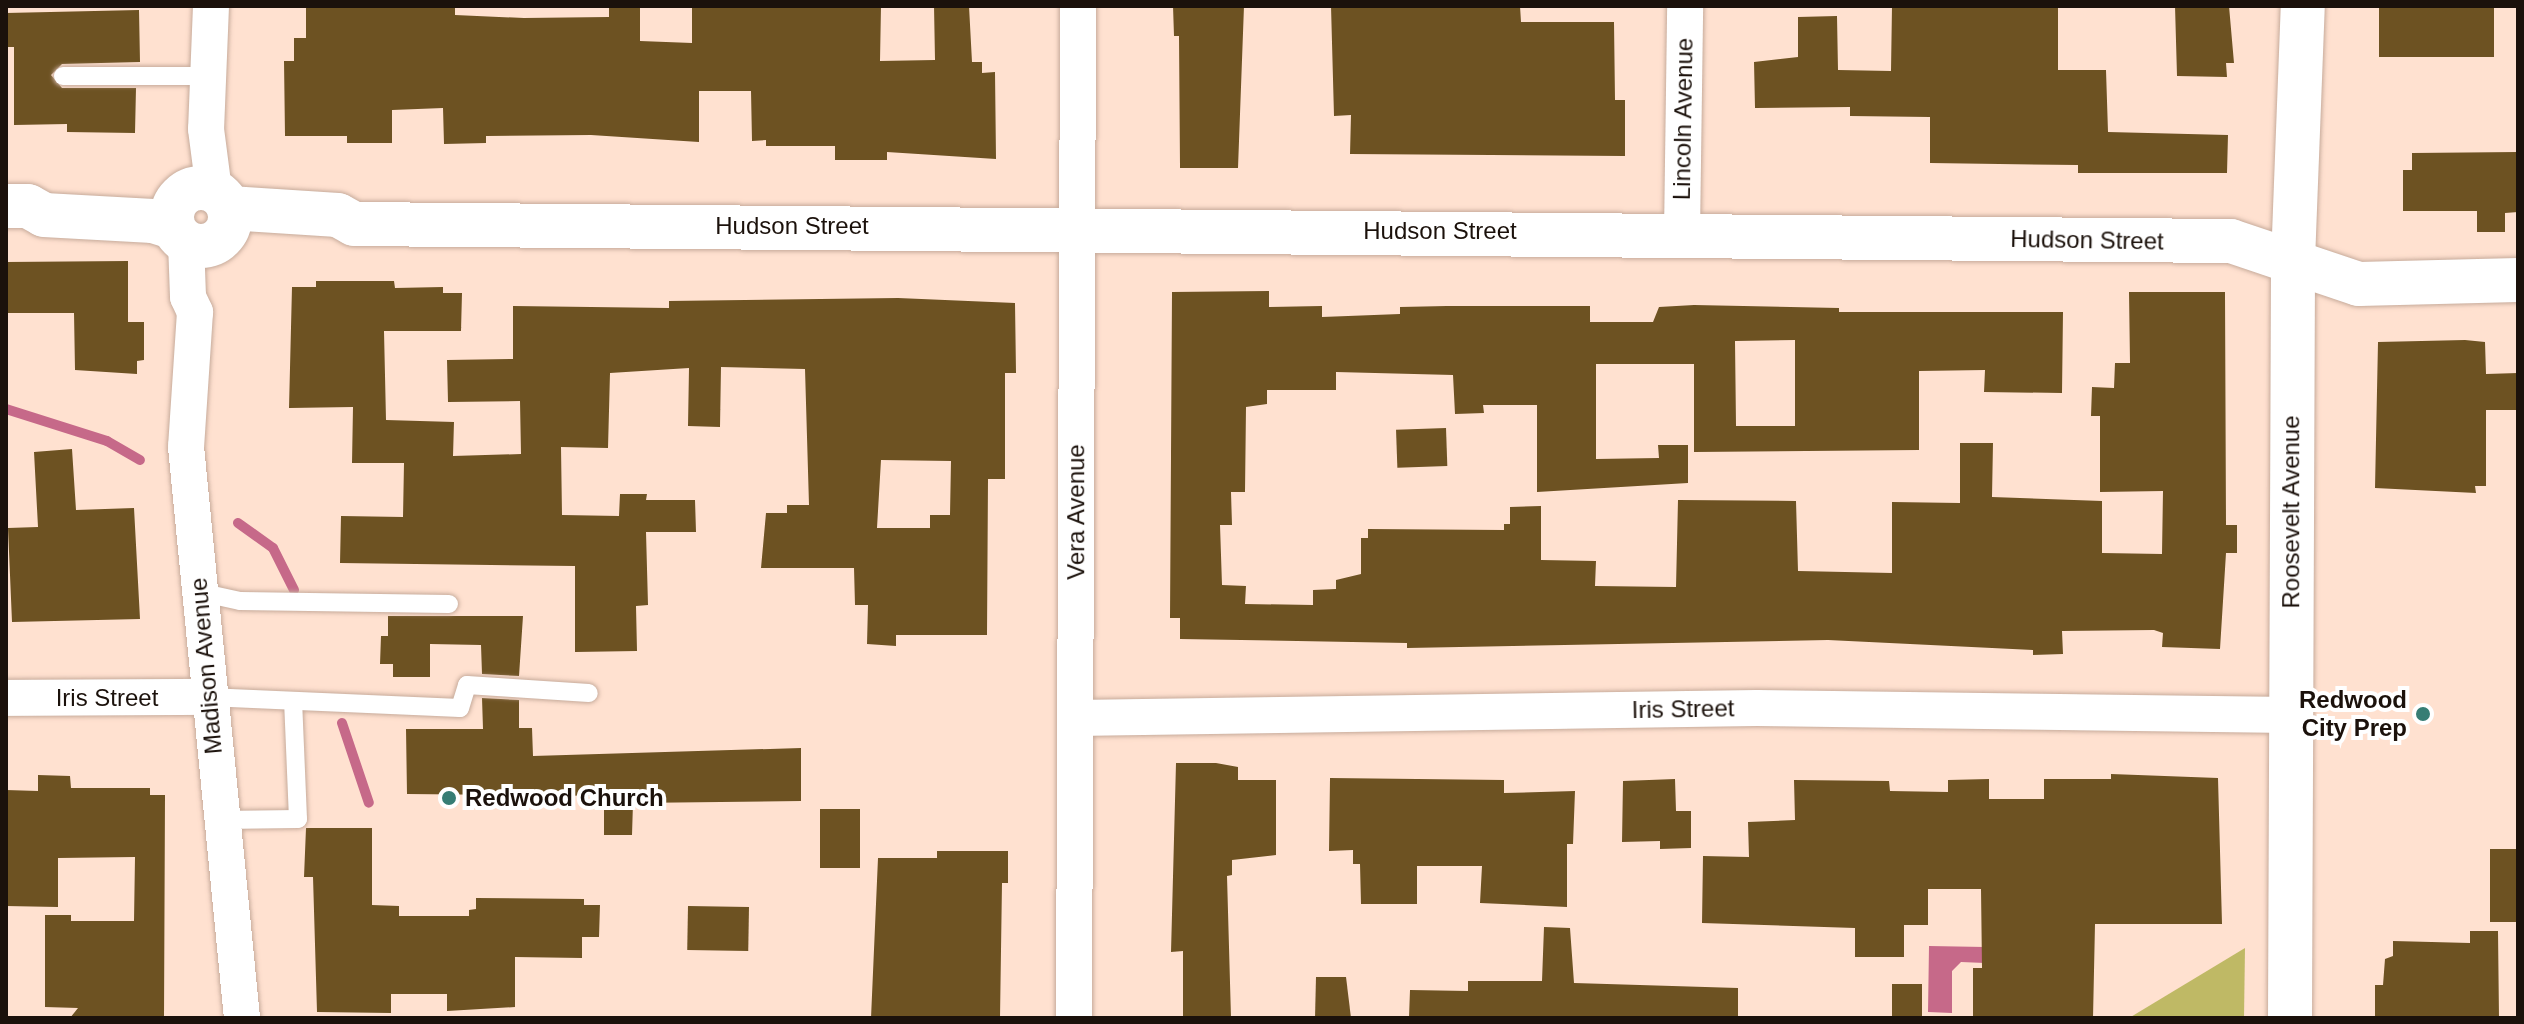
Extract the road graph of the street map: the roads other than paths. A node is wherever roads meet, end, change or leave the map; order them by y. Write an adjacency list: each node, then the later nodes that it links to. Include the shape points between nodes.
1 (211, 6): 6 (street, Madison Avenue)
2 (1078, 6): 9 (street, Vera Avenue)
3 (1685, 6): 10 (street, Lincoln Avenue)
4 (2303, 6): 11 (street, Roosevelt Avenue)
5 (63, 76): 6 (lane)
6 (207, 76): 8 (street, Madison Avenue)
7 (17, 206): 8 (street, Hudson Street, via 44,215 153,221)
8 (200, 217): 9 (street, Hudson Street, via 338,215 354,224); 13 (street, Madison Avenue, via 188,297 195,312 186,447)
9 (1076, 228): 10 (street, Hudson Street); 20 (street, Vera Avenue)
10 (1682, 233): 11 (street, Hudson Street, via 2231,241)
11 (2293, 261): 12 (street, Hudson Street, via 2359,284); 19 (street, Roosevelt Avenue)
12 (2518, 280)
13 (199, 592): 14 (lane, via 240,601); 16 (street, Madison Avenue)
14 (449, 604)
15 (589, 693): 18 (lane, via 467,685 460,708)
16 (207, 697): 17 (street, Iris Street); 18 (lane); 21 (street, Madison Avenue)
17 (6, 698)
18 (293, 701): 21 (lane, via 298,819)
19 (2291, 715): 20 (street, Iris Street, via 1757,708); 24 (street, Roosevelt Avenue)
20 (1075, 718): 23 (street, Vera Avenue)
21 (220, 820): 22 (street, Madison Avenue)
22 (242, 1018)
23 (1074, 1018)
24 (2290, 1018)

